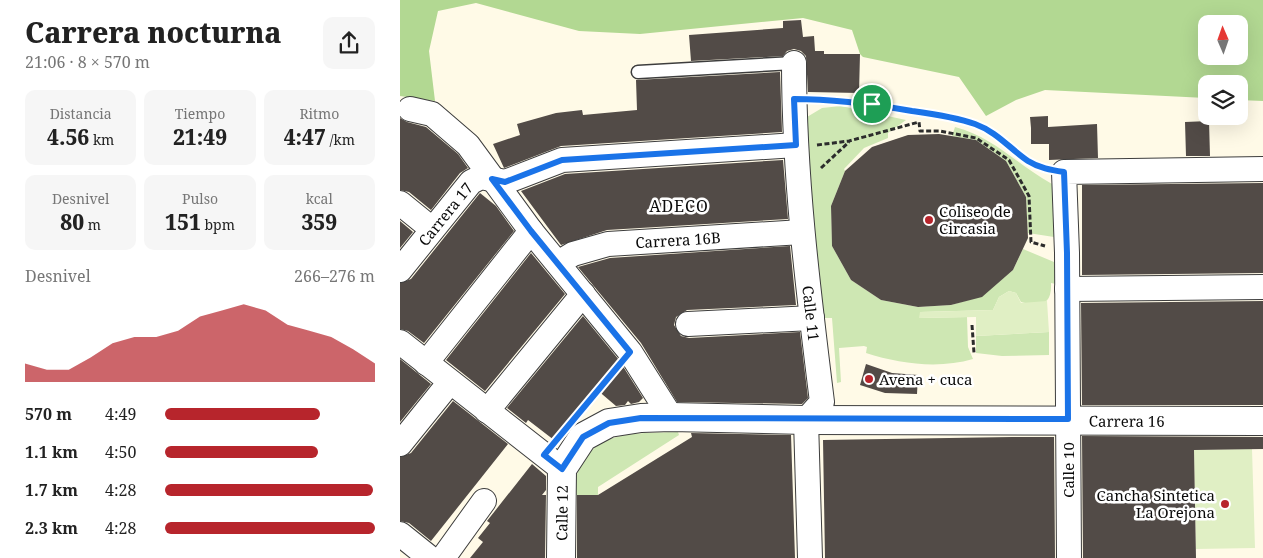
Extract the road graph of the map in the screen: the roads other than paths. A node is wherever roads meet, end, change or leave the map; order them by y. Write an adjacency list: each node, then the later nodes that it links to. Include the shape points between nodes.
1 (794, 63): 2 (lane); 4 (street, Calle 11)
2 (638, 72)
3 (410, 109): 6 (street, via 432,114 468,145)
4 (796, 145): 6 (street, Carrera 17, via 562,160 505,182); 10 (street, Calle 11)
5 (1263, 169): 14 (street, Calle 10, via 1064,172)
6 (492, 179): 8 (street, Carrera 17, via 481,177 471,182); 9 (street)
7 (400, 203): 8 (street)
8 (432, 230): 12 (street, Carrera 17)
9 (531, 231): 11 (street); 19 (street)
10 (802, 232): 11 (street, Carrera 16B, via 608,244 573,254); 16 (street, Calle 11)
11 (558, 264): 15 (street)
12 (400, 270)
13 (1263, 287): 14 (street)
14 (1067, 289): 23 (street, Calle 10)
15 (583, 294): 21 (street); 22 (street, via 630,352)
16 (812, 318): 17 (street); 24 (street, Calle 11, via 822,402)
17 (688, 324)
18 (400, 342): 19 (street)
19 (426, 363): 20 (street)
20 (450, 382): 21 (street); 26 (street)
21 (487, 410): 27 (street)
22 (670, 417): 24 (street, Carrera 16); 27 (street, Carrera 16, via 609,423 583,437)
23 (1068, 419): 24 (street, Carrera 16); 25 (street, Carrera 16); 34 (street, Calle 10)
24 (806, 420): 33 (street)
25 (1263, 421)
26 (400, 444)
27 (562, 469): 32 (street, Calle 12)
28 (484, 502): 31 (street)
29 (400, 534): 30 (street)
30 (430, 558)
31 (443, 558)
32 (561, 558)
33 (810, 558)
34 (1069, 558)

